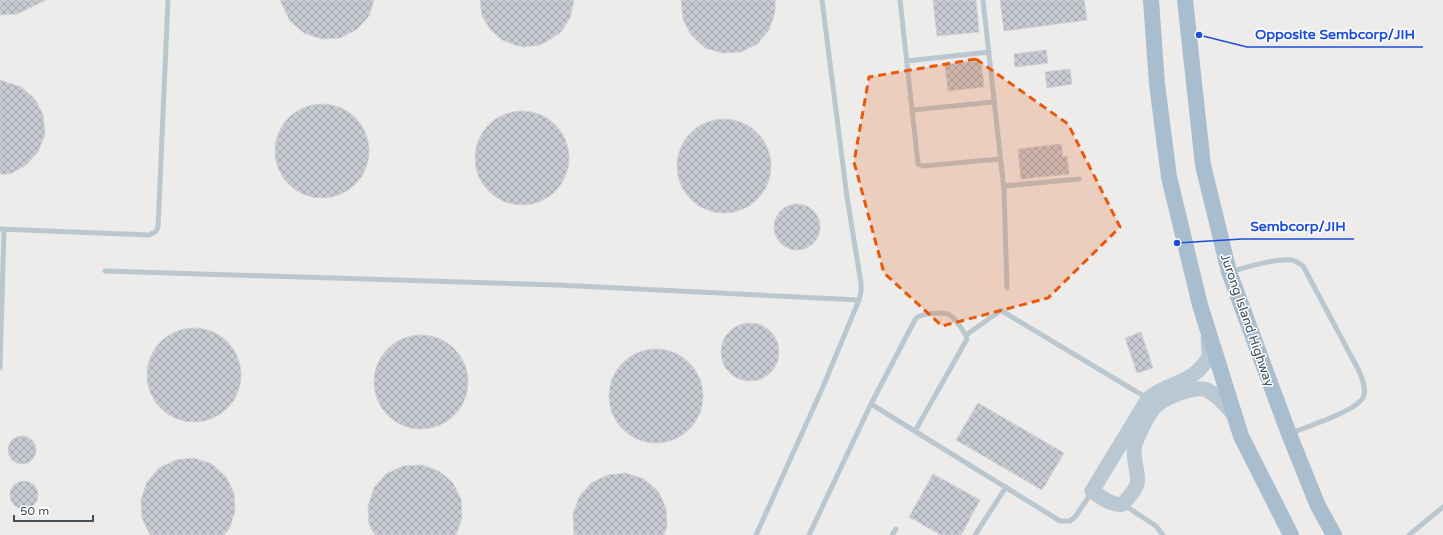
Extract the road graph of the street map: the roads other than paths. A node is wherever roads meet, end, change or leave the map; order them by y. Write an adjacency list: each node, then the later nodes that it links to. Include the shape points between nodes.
1 (168, 0): 14 (lane, via 158,228 150,234)
2 (822, 0): 18 (lane, via 846,189 861,283)
3 (900, 0): 8 (lane)
4 (983, 0): 7 (lane)
5 (1151, 0): 19 (main road, via 1156,84 1169,177)
6 (1185, 0): 16 (main road, Jurong Island Highway, via 1203,165)
7 (989, 52): 8 (lane); 9 (lane)
8 (907, 61): 10 (lane)
9 (994, 102): 10 (lane); 11 (lane)
10 (912, 110): 11 (lane, via 917,161 920,166)
11 (1000, 159): 13 (lane)
12 (1079, 179): 13 (lane)
13 (1004, 186): 17 (lane)
14 (2, 229): 21 (lane)
15 (105, 271): 18 (lane, via 558,285)
16 (1229, 272): 26 (main road, Jurong Island Highway); 26 (lane, via 1281,260 1294,260 1303,266 1360,371 1365,388 1364,396 1359,402 1348,411)
17 (1008, 288)
18 (859, 300): 32 (lane)
19 (1207, 328): 22 (street, via 1209,356 1199,371); 24 (main road)
20 (966, 335): 22 (lane, via 1002,311); 23 (lane, via 948,314 924,314 916,318); 25 (lane, via 966,343)
21 (0, 368)
22 (1148, 399): 28 (street)
23 (871, 404): 25 (lane); 33 (lane)
24 (1234, 415): 29 (street, via 1216,395 1195,388 1156,406 1134,452 1137,485); 37 (main road, via 1241,436)
25 (915, 431): 27 (lane)
26 (1289, 434): 38 (main road, Jurong Island Highway, via 1318,506)
27 (1006, 487): 28 (lane, via 1066,522 1075,517); 35 (lane)
28 (1092, 491): 29 (street, via 1112,503)
29 (1123, 504): 36 (lane, via 1156,526)
30 (1442, 509): 39 (lane)
31 (896, 529): 34 (lane)
32 (756, 535)
33 (809, 535)
34 (892, 535)
35 (975, 535)
36 (1163, 535)
37 (1291, 535)
38 (1334, 535)
39 (1409, 535)

